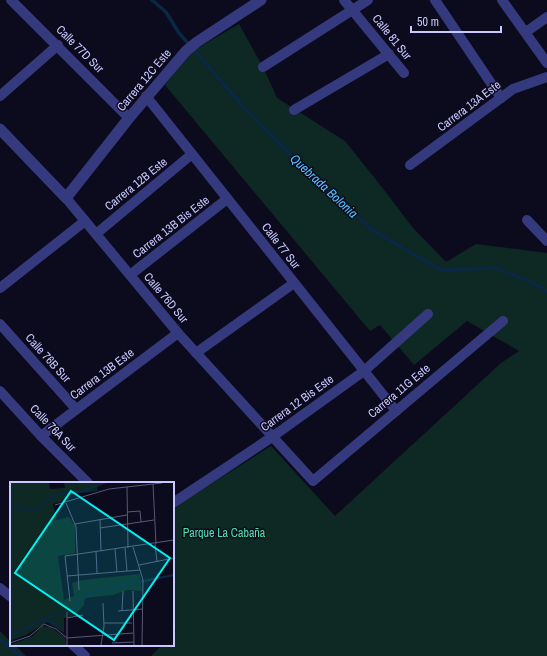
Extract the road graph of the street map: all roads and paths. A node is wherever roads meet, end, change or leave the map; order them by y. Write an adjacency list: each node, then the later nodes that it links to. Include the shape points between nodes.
1 (12, 0): 10 (street, Calle 77D Sur)
2 (261, 0): 17 (street, Carrera 12C Este, via 186,51)
3 (344, 0): 7 (street, Calle 81 Sur)
4 (368, 0): 7 (street)
5 (435, 0): 18 (street)
6 (502, 0): 9 (street)
7 (353, 10): 11 (street, Calle 81 Sur); 13 (street)
8 (547, 17): 9 (street)
9 (526, 32): 12 (street)
10 (58, 45): 16 (street); 20 (street, Calle 77D Sur)
11 (389, 54): 14 (street, Calle 81 Sur); 19 (street)
12 (547, 63)
13 (263, 68)
14 (404, 73)
15 (547, 77): 18 (street, Carrera 13A Este, via 513,89)
16 (0, 96)
17 (146, 96): 20 (street, Carrera 12C Este); 22 (street, Calle 77 Sur)
18 (501, 98): 23 (street, Carrera 13A Este)
19 (294, 110)
20 (128, 118): 24 (street, Carrera 12C Este)
21 (0, 129): 24 (street, Calle 76D Sur)
22 (192, 154): 25 (street, Calle 77 Sur); 28 (street, Carrera 12B Este)
23 (410, 165)
24 (66, 198): 27 (street, Calle 76D Sur)
25 (227, 199): 30 (street, Carrera 13B Bis Este); 31 (street, Calle 77 Sur)
26 (526, 220): 29 (street)
27 (84, 221): 28 (street, Calle 76D Sur); 32 (street)
28 (96, 234): 30 (street, Calle 76D Sur)
29 (547, 241)
30 (130, 275): 36 (street, Calle 76D Sur)
31 (294, 283): 37 (street); 38 (street, Calle 77 Sur)
32 (0, 288)
33 (428, 314): 38 (street, Carrera 12 Bis Este)
34 (503, 321): 41 (street, Carrera 11G Este)
35 (0, 324): 40 (street, Calle 76B Sur)
36 (178, 333): 37 (street, Calle 76D Sur); 40 (street, Carrera 13B Este)
37 (196, 353): 43 (street, Calle 76D Sur)
38 (364, 370): 41 (street, Calle 77 Sur); 43 (street, Carrera 12 Bis Este)
39 (0, 391): 42 (street, Calle 76A Sur)
40 (76, 409): 42 (street, Carrera 13B Este)
41 (396, 411): 44 (street, Carrera 11G Este)
42 (41, 436): 45 (street, Calle 76A Sur)
43 (272, 436): 44 (street, Calle 76D Sur); 46 (street, Carrera 12 Bis Este)
44 (313, 481)
45 (87, 482)
46 (174, 502)
47 (0, 588): 48 (street)
48 (10, 596)
49 (74, 646): 50 (street)
50 (85, 656)

